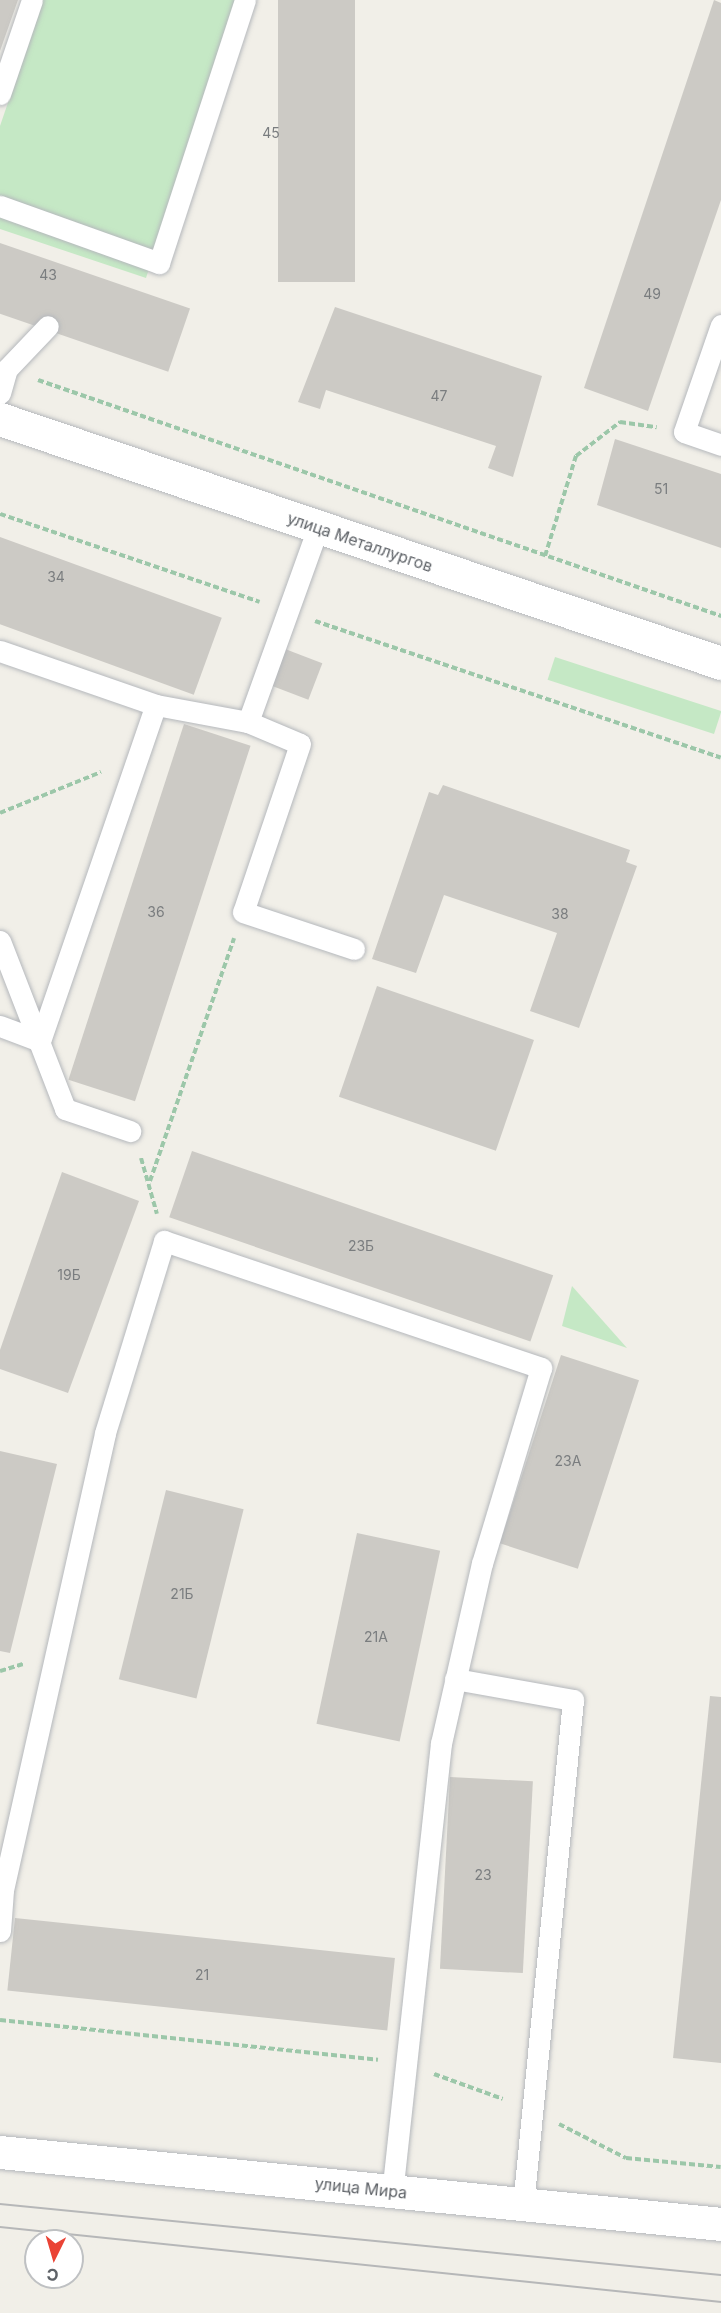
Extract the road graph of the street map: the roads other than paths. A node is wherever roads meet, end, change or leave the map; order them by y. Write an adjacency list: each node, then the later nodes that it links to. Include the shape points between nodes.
1 (32, 0): 3 (lane)
2 (245, 0): 4 (lane, via 159,263)
3 (0, 94)
4 (0, 206)
5 (48, 326): 7 (lane, via 7,369)
6 (721, 326): 9 (lane, via 684,432)
7 (0, 393)
8 (0, 419): 10 (street, улица Металлургов)
9 (721, 445)
10 (318, 528): 12 (street, улица Металлургов); 14 (lane)
11 (0, 651): 13 (lane)
12 (721, 663)
13 (156, 705): 14 (lane); 18 (lane)
14 (248, 722): 16 (lane, via 300,744 243,912)
15 (0, 941): 18 (lane)
16 (354, 949)
17 (0, 1026): 18 (lane)
18 (40, 1041): 19 (lane, via 65,1109)
19 (130, 1131)
20 (455, 1679): 21 (lane, via 482,1563 541,1368 164,1242 105,1433 3,1890); 23 (lane, via 441,1743); 24 (lane, via 573,1700)
21 (0, 1930)
22 (0, 2152): 23 (street, улица Мира)
23 (392, 2191): 24 (street, улица Мира)
24 (524, 2205): 25 (street, улица Мира)
25 (721, 2224)

